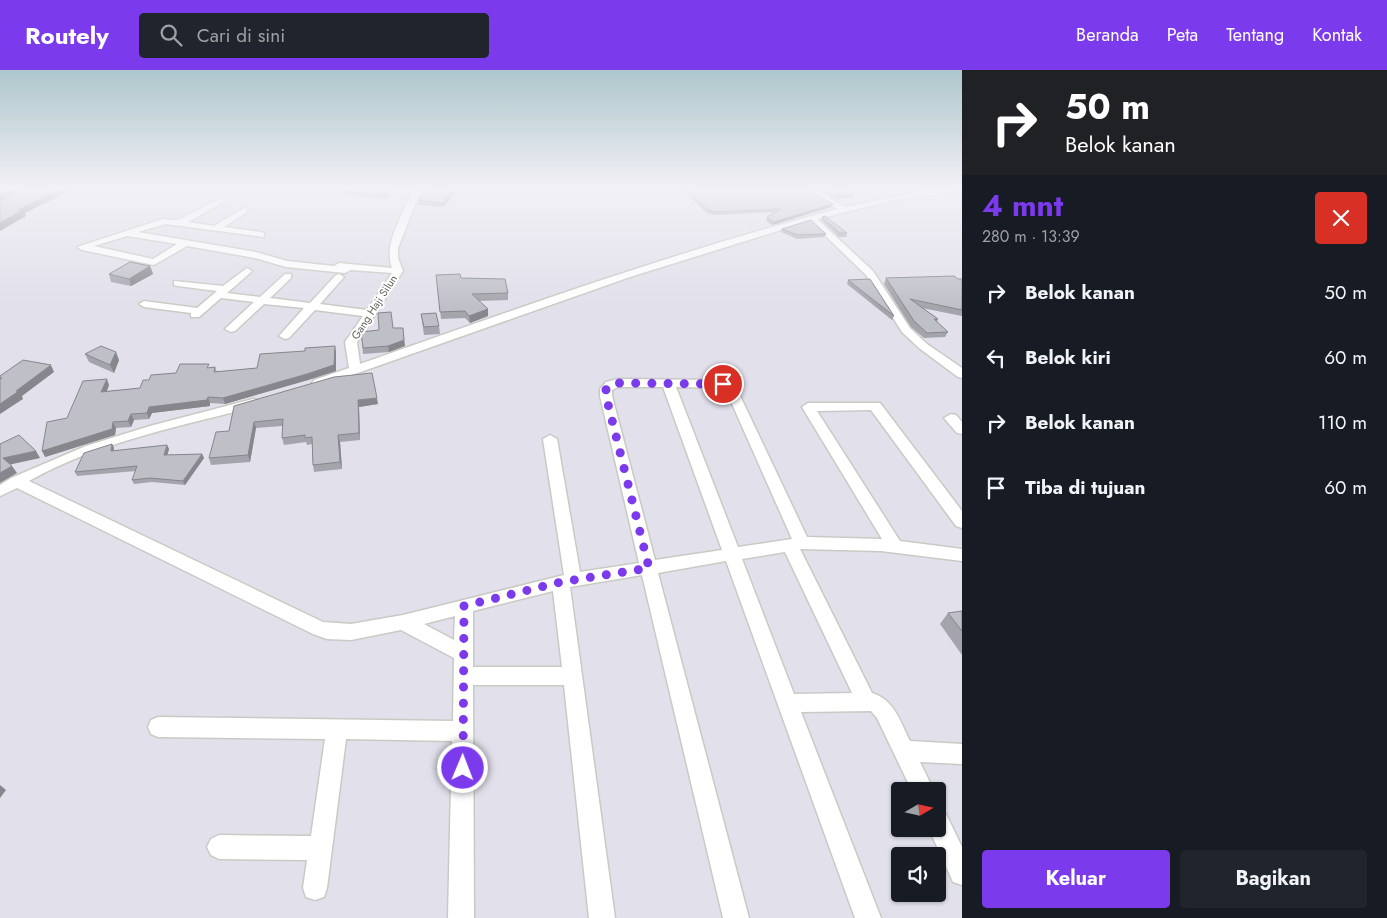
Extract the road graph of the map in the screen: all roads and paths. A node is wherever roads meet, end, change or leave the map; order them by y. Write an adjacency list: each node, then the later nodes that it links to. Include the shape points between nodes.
1 (137, 230): 6 (street)
2 (226, 230): 8 (street, via 260,235)
3 (400, 230): 10 (street, Gang Haji Silun, via 392,258)
4 (776, 230): 21 (street, via 638,270)
5 (823, 230): 22 (street, via 870,273 906,330)
6 (126, 233): 7 (street); 7 (street, via 82,247 154,262)
7 (186, 243): 8 (street)
8 (236, 252): 10 (street, via 286,264)
9 (246, 271): 14 (street)
10 (398, 271): 18 (street, Gang Haji Silun)
11 (288, 276): 15 (street)
12 (339, 277): 17 (street)
13 (178, 283): 14 (street)
14 (222, 292): 15 (street); 16 (street, via 198,313)
15 (263, 300): 17 (street); 19 (street)
16 (144, 304)
17 (312, 306): 18 (street); 20 (street)
18 (368, 313): 21 (street, Gang Haji Silun, via 351,342)
19 (231, 329)
20 (285, 336)
21 (355, 370): 24 (street)
22 (962, 374)
23 (668, 383): 32 (street, via 730,386); 34 (street); 36 (street, via 618,383 606,388)
24 (305, 387)
25 (264, 400): 29 (street, via 85,450)
26 (951, 418): 27 (street)
27 (962, 430)
28 (550, 439): 37 (street)
29 (16, 481): 30 (street); 39 (street, via 319,629 351,632)
30 (0, 490)
31 (962, 522): 33 (street, via 875,406 808,407)
32 (796, 544): 33 (street); 34 (street); 43 (street)
33 (895, 547): 35 (street)
34 (731, 554): 36 (street); 44 (street)
35 (962, 555)
36 (649, 568): 37 (street); 58 (street)
37 (567, 581): 38 (street); 42 (street)
38 (464, 606): 39 (street); 40 (street)
39 (403, 622): 40 (street)
40 (464, 654): 41 (street)
41 (464, 676): 42 (street); 47 (street)
42 (572, 676): 57 (street)
43 (866, 702): 44 (street); 48 (street, via 877,704 884,711)
44 (788, 703): 59 (street)
45 (158, 727): 46 (street)
46 (337, 729): 47 (street); 53 (street)
47 (463, 731): 56 (street)
48 (904, 751): 49 (street); 50 (street)
49 (962, 754)
50 (919, 782)
51 (946, 838): 54 (street)
52 (219, 847): 53 (street)
53 (320, 848): 55 (street)
54 (961, 867)
55 (315, 888)
56 (462, 918)
57 (602, 918)
58 (736, 918)
59 (868, 918)

